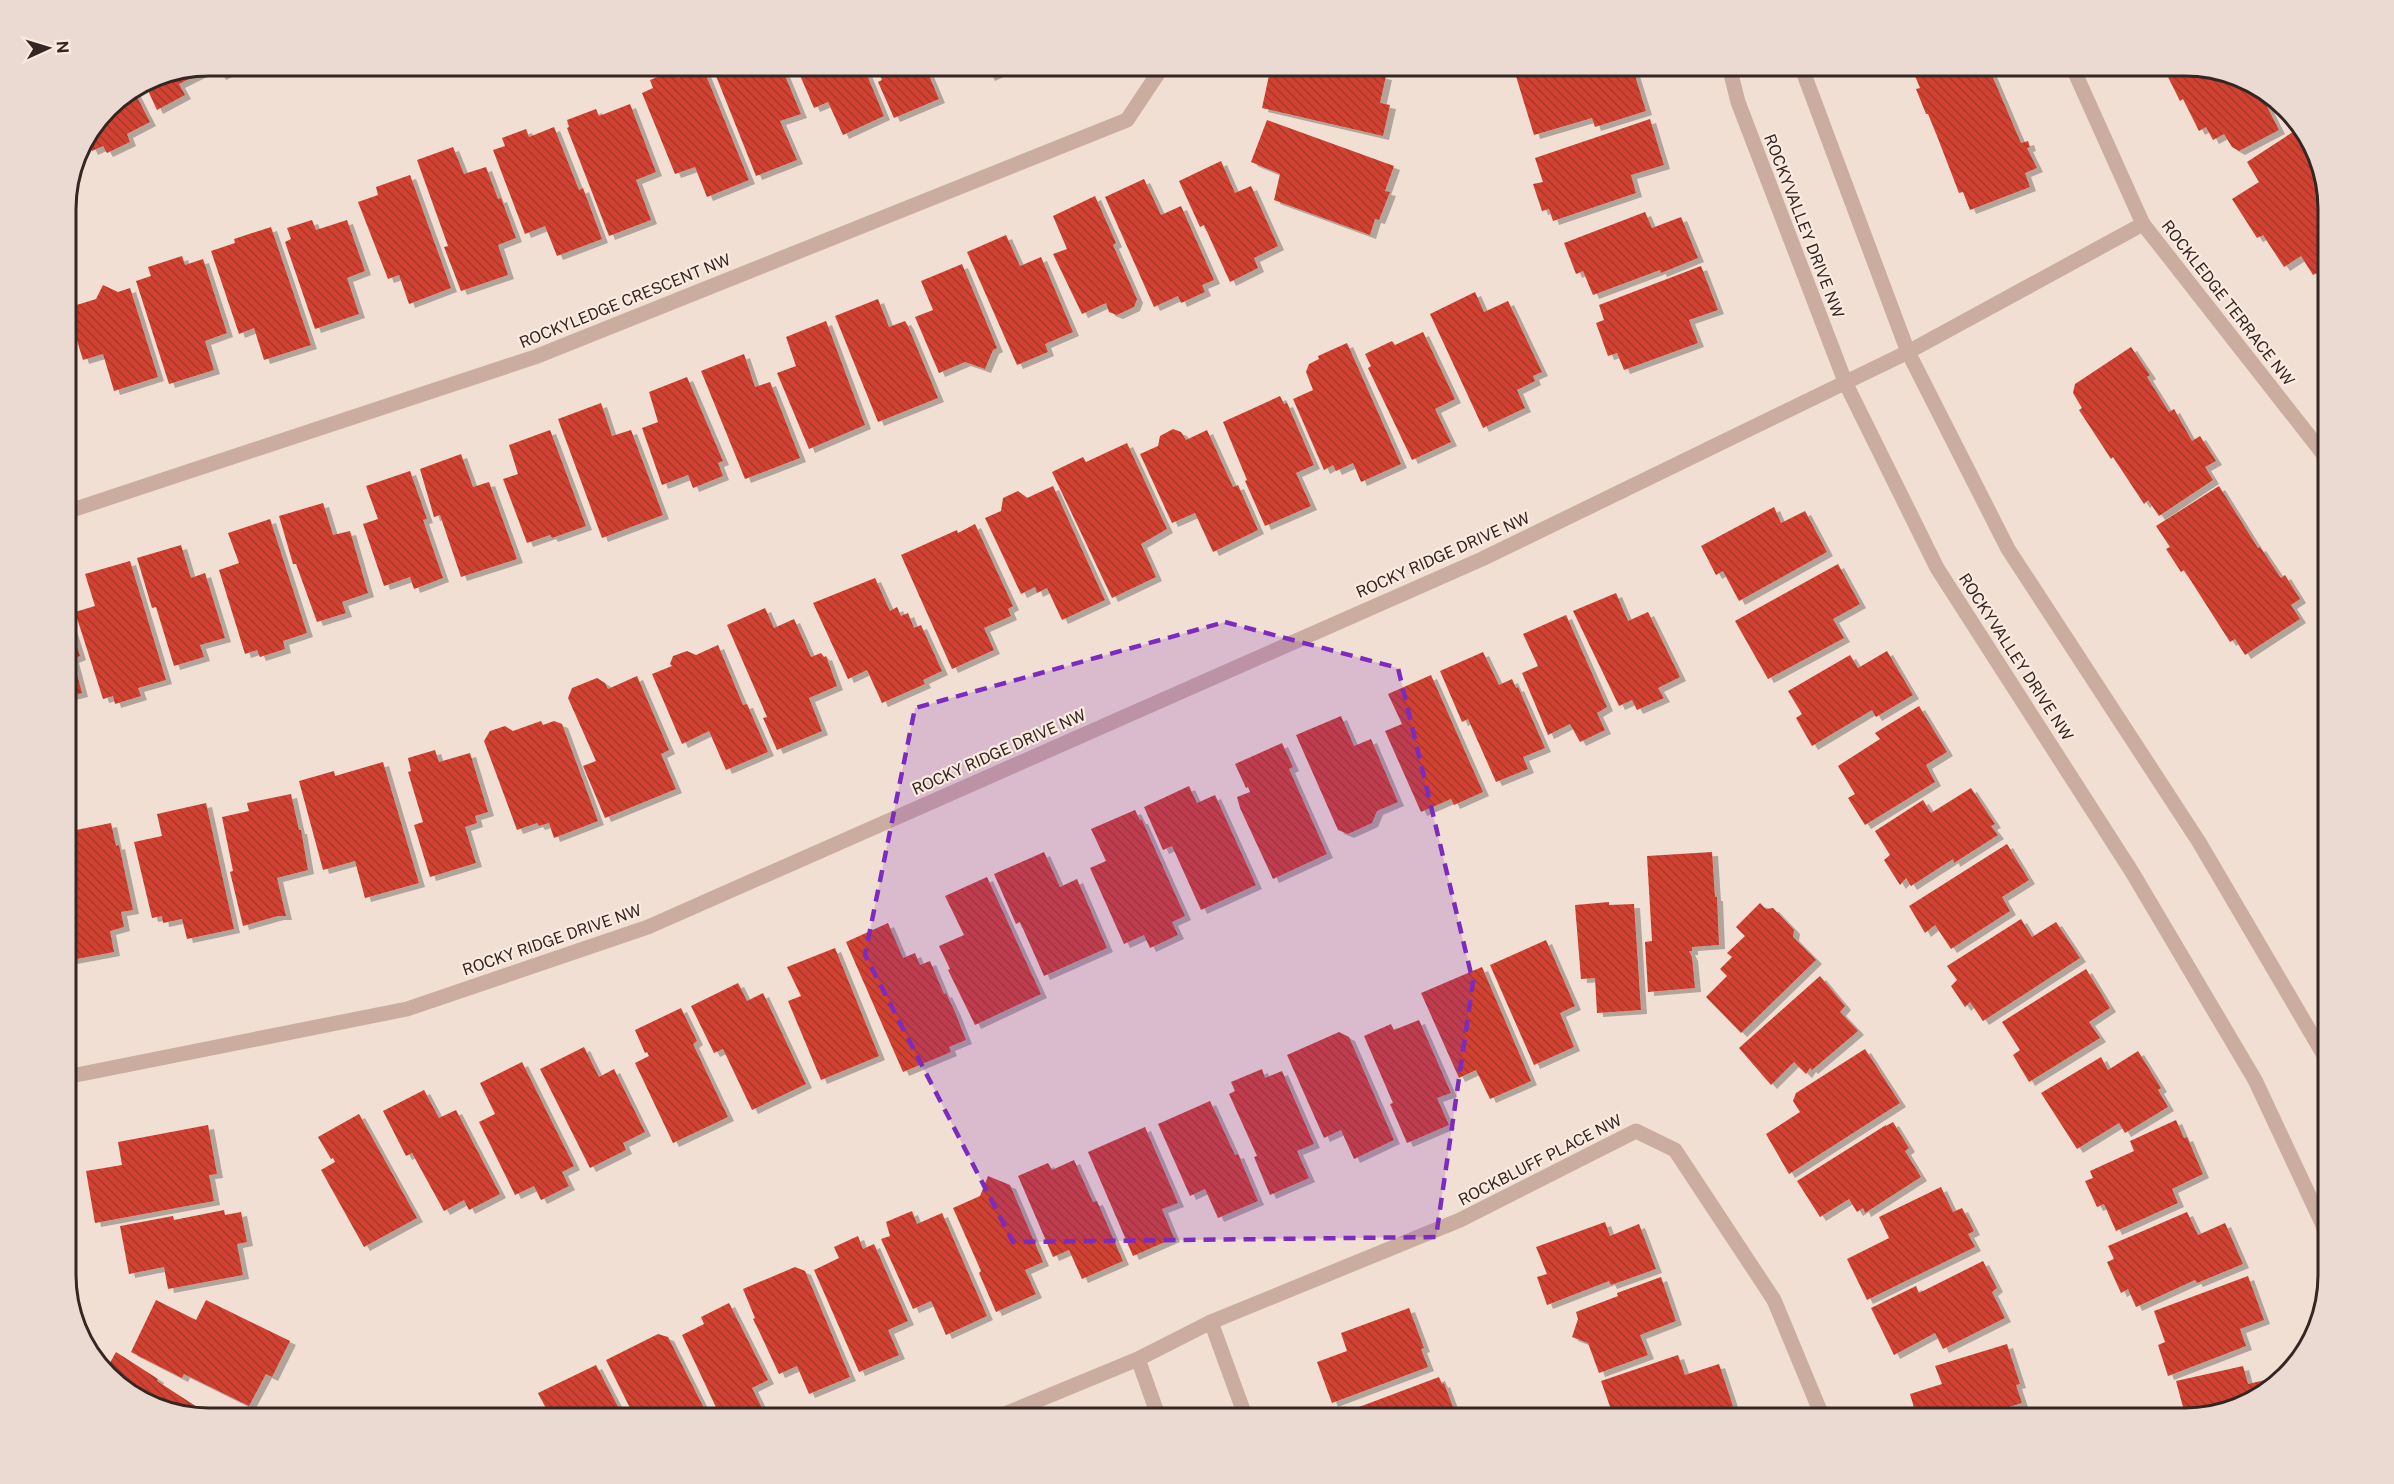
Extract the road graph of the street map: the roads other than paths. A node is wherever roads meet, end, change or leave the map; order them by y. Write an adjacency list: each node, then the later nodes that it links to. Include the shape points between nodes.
1 (1732, 76): 7 (street, ROCKYVALLEY DRIVE NW)
2 (1805, 76): 6 (street)
3 (2077, 76): 5 (street, ROCKLEDGE TERRACE NW)
4 (1156, 77): 9 (street, ROCKYLEDGE CRESCENT NW, via 1127,120 535,357)
5 (2143, 224): 6 (street, ROCKLEDGE TERRACE NW); 8 (street, ROCKLEDGE TERRACE NW)
6 (1908, 352): 7 (street, ROCKY RIDGE DRIVE NW); 10 (street, via 2007,549 2199,842)
7 (1846, 384): 11 (street, ROCKY RIDGE DRIVE NW, via 1482,559 648,927 407,1009); 12 (street, ROCKYVALLEY DRIVE NW, via 1937,568 2132,872 2255,1080)
8 (2317, 446)
9 (77, 508)
10 (2318, 1045)
11 (77, 1075)
12 (2318, 1214)
13 (1212, 1322): 14 (street, ROCKBLUFF PLACE NW); 17 (street); 18 (street, ROCKBLUFF PLACE NW, via 1460,1220 1636,1131 1675,1150 1774,1300)
14 (1138, 1359): 15 (street, ROCKBLUFF PLACE NW); 16 (street)
15 (1019, 1408)
16 (1155, 1408)
17 (1242, 1408)
18 (1818, 1408)

